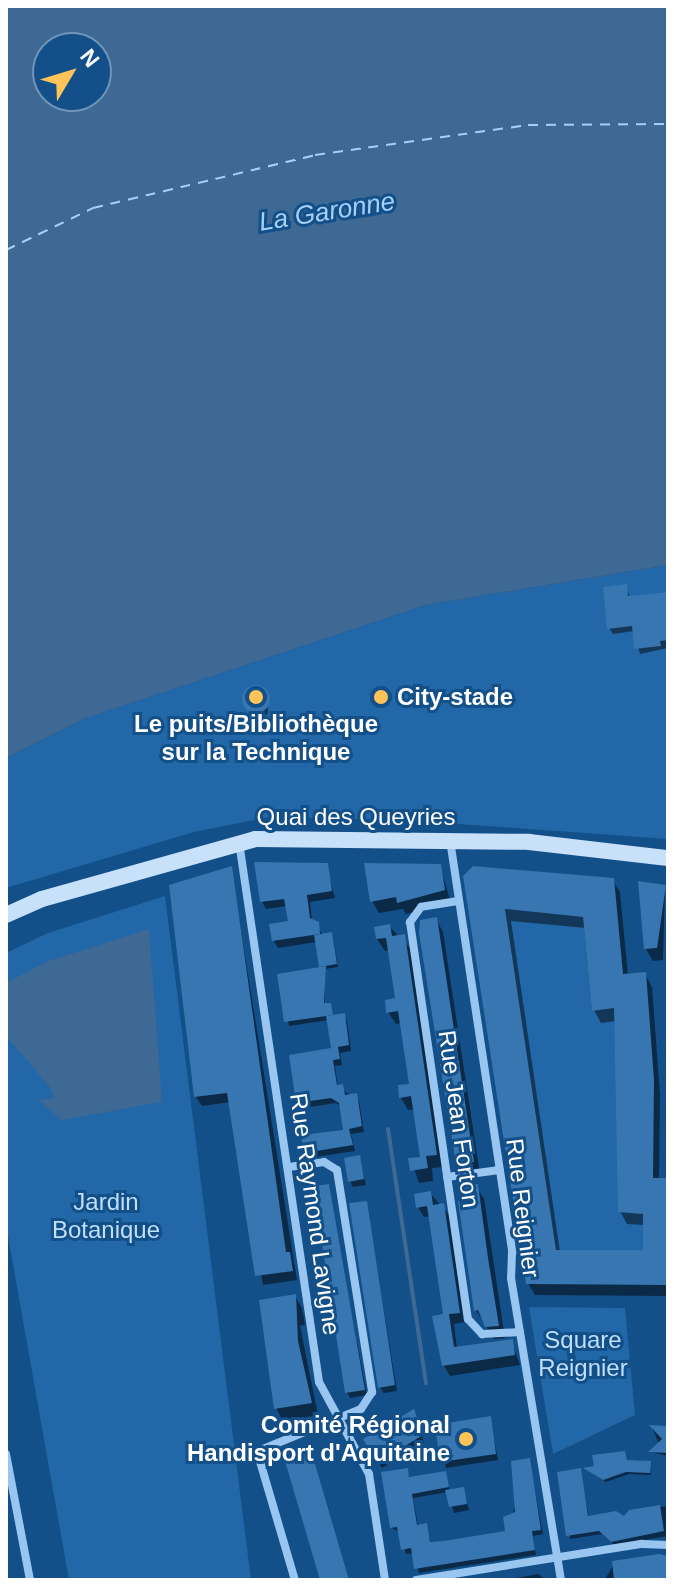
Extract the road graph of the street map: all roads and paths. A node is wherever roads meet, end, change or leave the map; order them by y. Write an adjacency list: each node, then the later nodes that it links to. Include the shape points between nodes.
1 (450, 840): 2 (main road, Quai des Queyries); 3 (main road, Quai des Queyries); 4 (street, Rue Reignier)
2 (239, 842): 5 (main road, Quai des Queyries, via 42,899); 6 (street, Rue Raymond Lavigne)
3 (668, 858)
4 (458, 901): 7 (street, Rue Reignier); 8 (street, Rue Jean Forton, via 421,907 410,922)
5 (6, 915)
6 (289, 1167): 10 (street, Rue Raymond Lavigne, via 319,1382); 10 (street, via 324,1162 337,1170 372,1392 367,1405)
7 (500, 1170): 8 (street); 9 (street, Rue Reignier)
8 (447, 1177): 9 (street, Rue Jean Forton, via 468,1319 482,1334)
9 (520, 1332): 13 (street, Rue Reignier)
10 (337, 1419): 15 (street, via 272,1441 259,1458); 16 (street, Rue Raymond Lavigne, via 369,1474)
11 (6, 1454): 14 (street)
12 (668, 1545): 13 (street)
13 (558, 1557): 17 (street); 18 (street, Rue Reignier)
14 (30, 1580)
15 (295, 1580)
16 (385, 1580)
17 (416, 1580)
18 (561, 1580)

